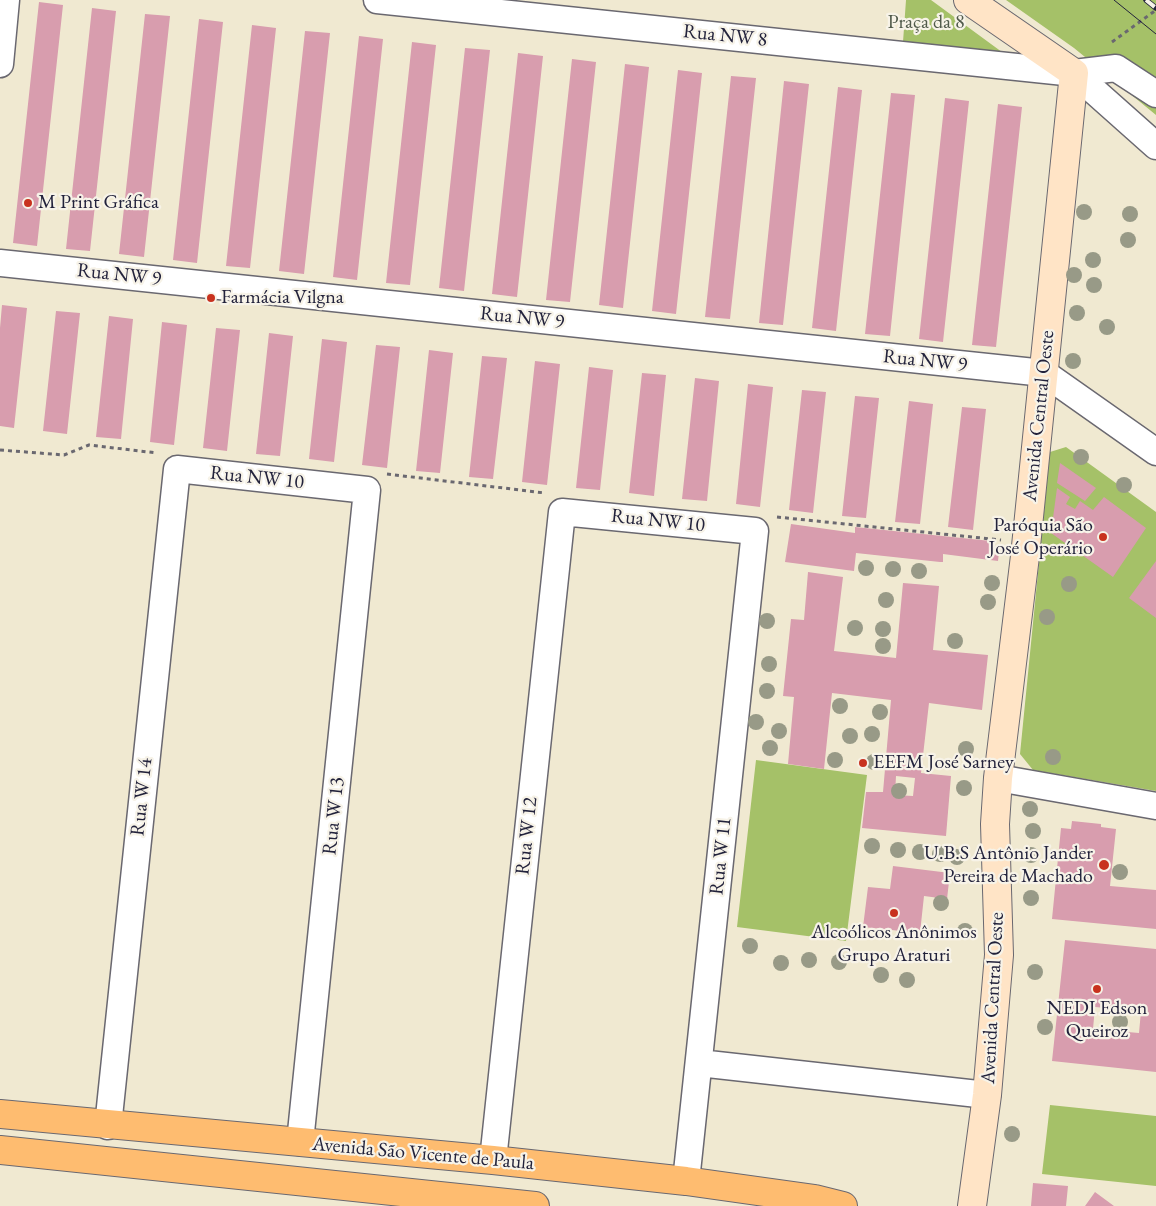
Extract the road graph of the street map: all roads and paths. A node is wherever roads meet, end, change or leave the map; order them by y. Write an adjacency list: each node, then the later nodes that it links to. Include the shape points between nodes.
1 (6, 0): 6 (street)
2 (376, 0): 7 (street, Rua NW 8)
3 (968, 0): 7 (street)
4 (1156, 10): 5 (path)
5 (1128, 30)
6 (0, 64)
7 (1074, 73): 8 (street, Rua NW 8, via 1116,68); 9 (street); 11 (street, Avenida Central Oeste)
8 (1156, 94)
9 (1156, 146)
10 (0, 263): 11 (street, Rua NW 9)
11 (1044, 373): 13 (street); 18 (street, Avenida Central Oeste)
12 (0, 450): 14 (path, via 64,455 89,445 163,453)
13 (1156, 452)
14 (177, 469): 15 (street, Rua NW 10); 24 (street, Rua W 14)
15 (367, 490): 16 (path, via 379,474 549,494); 25 (street, Rua W 13)
16 (562, 512): 17 (street, Rua NW 10); 27 (street, Rua W 12)
17 (755, 531): 18 (path, via 778,516); 21 (street, Rua W 11)
18 (1026, 542): 19 (street, Avenida Central Oeste)
19 (998, 778): 20 (street); 22 (street, Avenida Central Oeste, via 995,824 1000,955)
20 (1156, 806)
21 (700, 1063): 22 (street); 28 (street, Rua W 11)
22 (987, 1095): 31 (street, Avenida Central Oeste)
23 (0, 1114): 24 (main road, Avenida São Vicente de Paula)
24 (108, 1126): 25 (main road, Avenida São Vicente de Paula)
25 (300, 1142): 27 (main road, Avenida São Vicente de Paula)
26 (0, 1150): 29 (main road, Avenida São Vicente de Paula)
27 (493, 1160): 28 (main road, Avenida São Vicente de Paula)
28 (686, 1180): 30 (main road, Avenida São Vicente de Paula)
29 (535, 1206)
30 (844, 1206)
31 (972, 1206)

